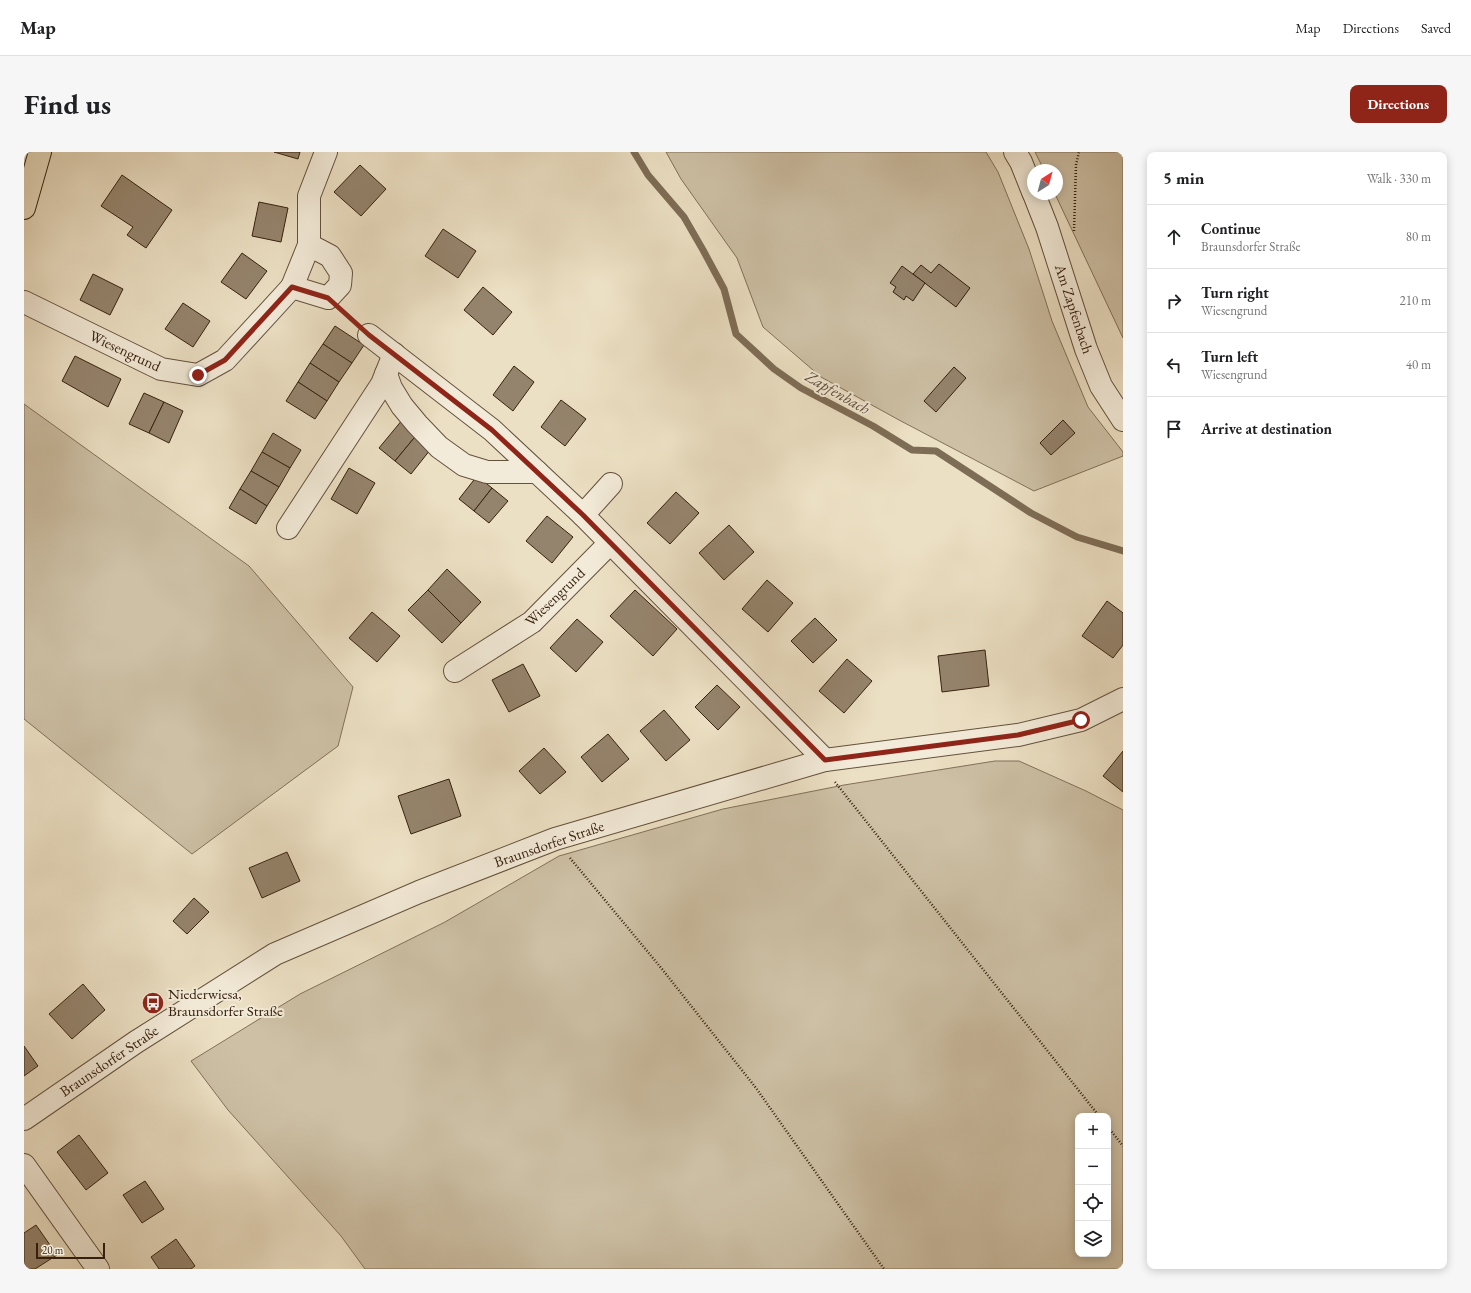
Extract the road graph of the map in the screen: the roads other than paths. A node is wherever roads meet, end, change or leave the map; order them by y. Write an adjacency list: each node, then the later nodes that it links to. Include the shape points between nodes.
1 (40, 152): 6 (main road)
2 (326, 152): 7 (street, Wiesengrund, via 309,196)
3 (1015, 152): 4 (street, Am Zapfenbach)
4 (1027, 178)
5 (1036, 200): 13 (street, Am Zapfenbach, via 1086,350 1101,386)
6 (24, 208)
7 (309, 245): 8 (street, Wiesengrund); 8 (street, via 330,256 341,273 340,285 328,298)
8 (292, 287): 9 (street, Wiesengrund, via 225,360 198,375 161,369)
9 (24, 302)
10 (369, 335): 11 (street)
11 (394, 354): 12 (street); 14 (street, via 492,430)
12 (386, 374): 14 (street, via 402,406 417,424 439,447 464,465 487,472); 17 (street)
13 (1123, 420)
14 (537, 472): 16 (street)
15 (611, 484): 16 (street)
16 (583, 515): 18 (street)
17 (288, 528)
18 (610, 543): 19 (street, Wiesengrund, via 532,622); 21 (street)
19 (455, 671)
20 (1123, 700): 21 (street, Braunsdorfer Straße, via 1081,720 1018,735)
21 (825, 760): 22 (street, Braunsdorfer Straße, via 555,839 419,892 275,954 136,1042)
22 (24, 1119)
23 (24, 1165): 24 (street)
24 (98, 1269)

